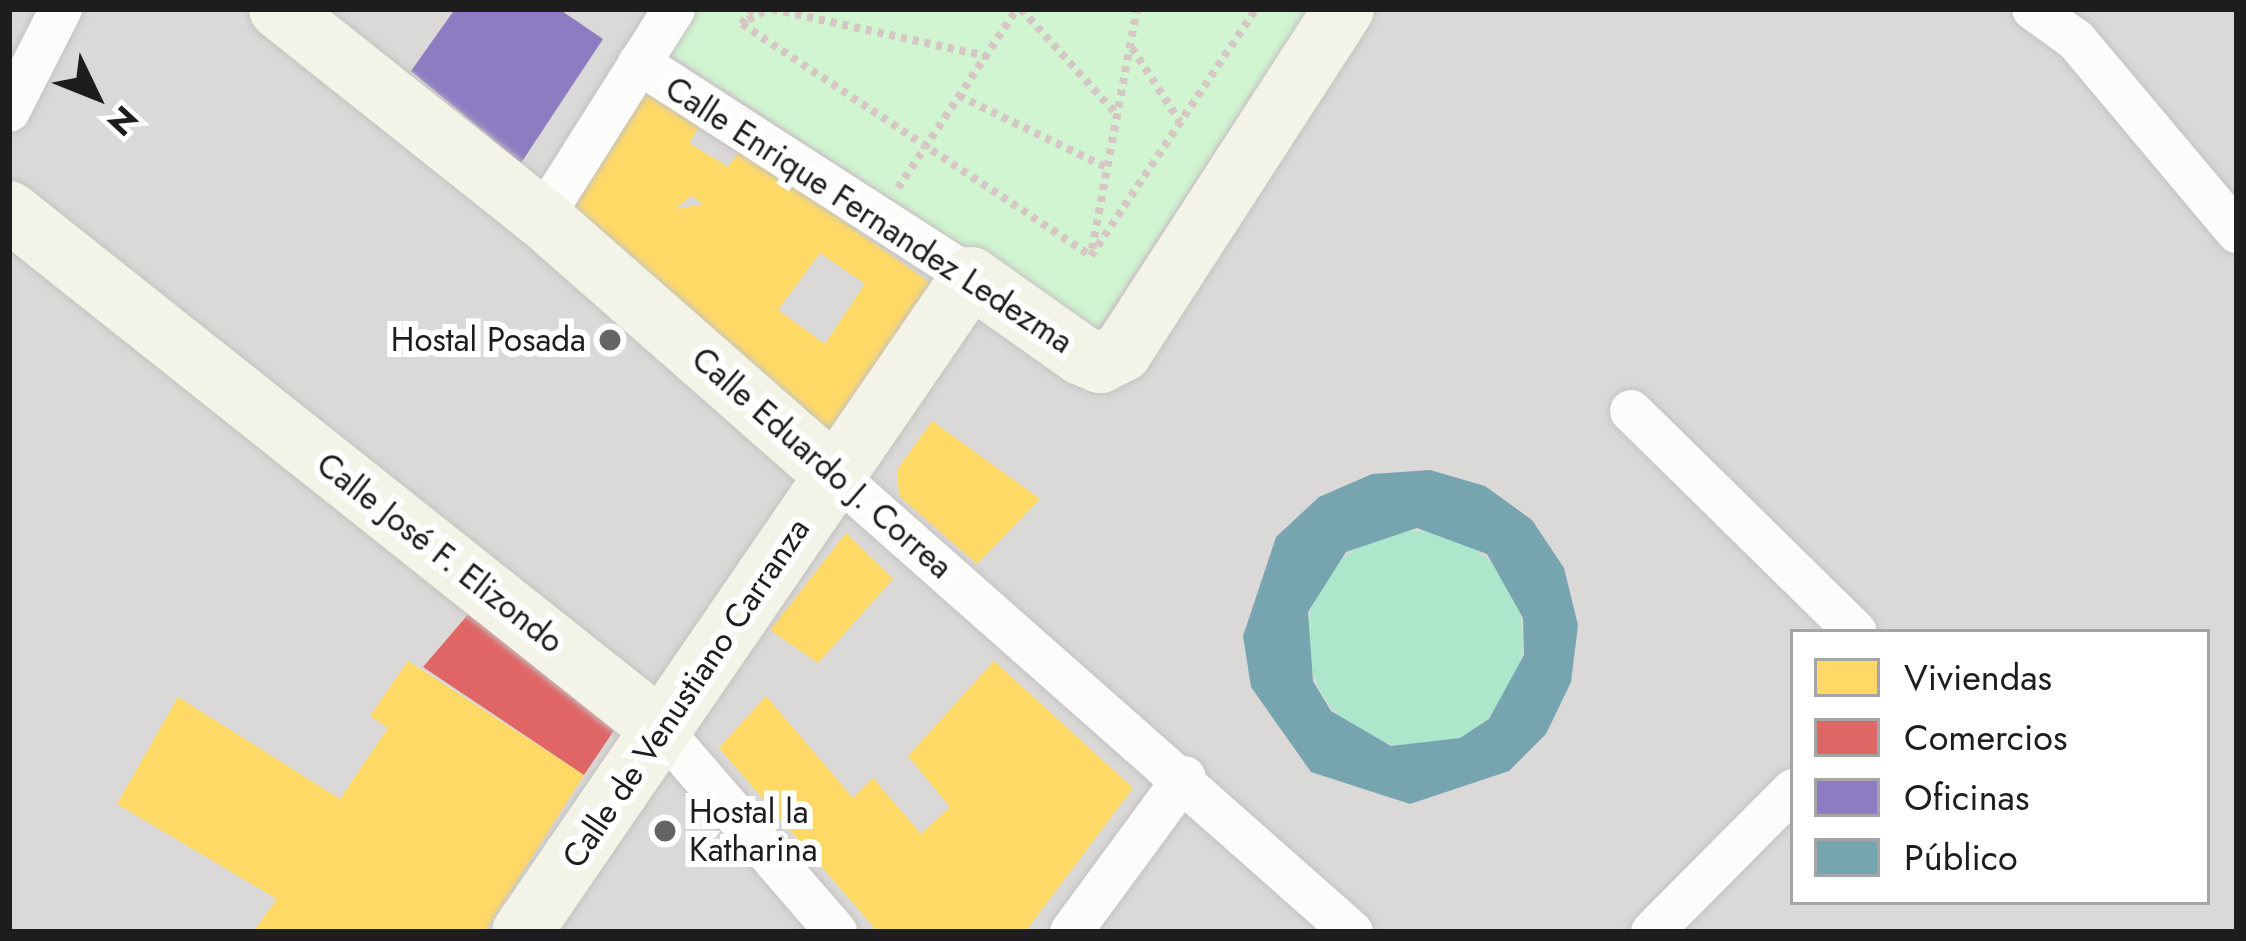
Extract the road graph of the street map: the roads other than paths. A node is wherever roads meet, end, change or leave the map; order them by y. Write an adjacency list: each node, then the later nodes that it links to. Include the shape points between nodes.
1 (61, 9): 7 (street)
2 (279, 9): 9 (street, Calle Eduardo J. Correa)
3 (674, 9): 6 (street)
4 (1344, 9): 11 (street, Calle Enrique Fernandez Ledezma, via 1122,352 1100,363)
5 (2033, 9): 10 (street, via 2075,40)
6 (639, 63): 9 (street); 11 (street, Calle Enrique Fernandez Ledezma)
7 (9, 111)
8 (9, 211): 15 (street, Calle José F. Elizondo)
9 (542, 218): 13 (street, Calle Eduardo J. Correa)
10 (2237, 232)
11 (971, 277): 13 (street, Calle de Venustiano Carranza)
12 (1630, 411): 14 (street)
13 (835, 476): 15 (street, Calle de Venustiano Carranza); 16 (street, Calle Eduardo J. Correa)
14 (1853, 629)
15 (661, 729): 18 (street, Calle de Venustiano Carranza); 19 (street, Calle José F. Elizondo)
16 (1185, 777): 20 (street); 21 (street, Calle Eduardo J. Correa)
17 (1790, 793): 22 (street)
18 (522, 932)
19 (836, 932)
20 (1071, 932)
21 (1352, 932)
22 (1652, 932)

